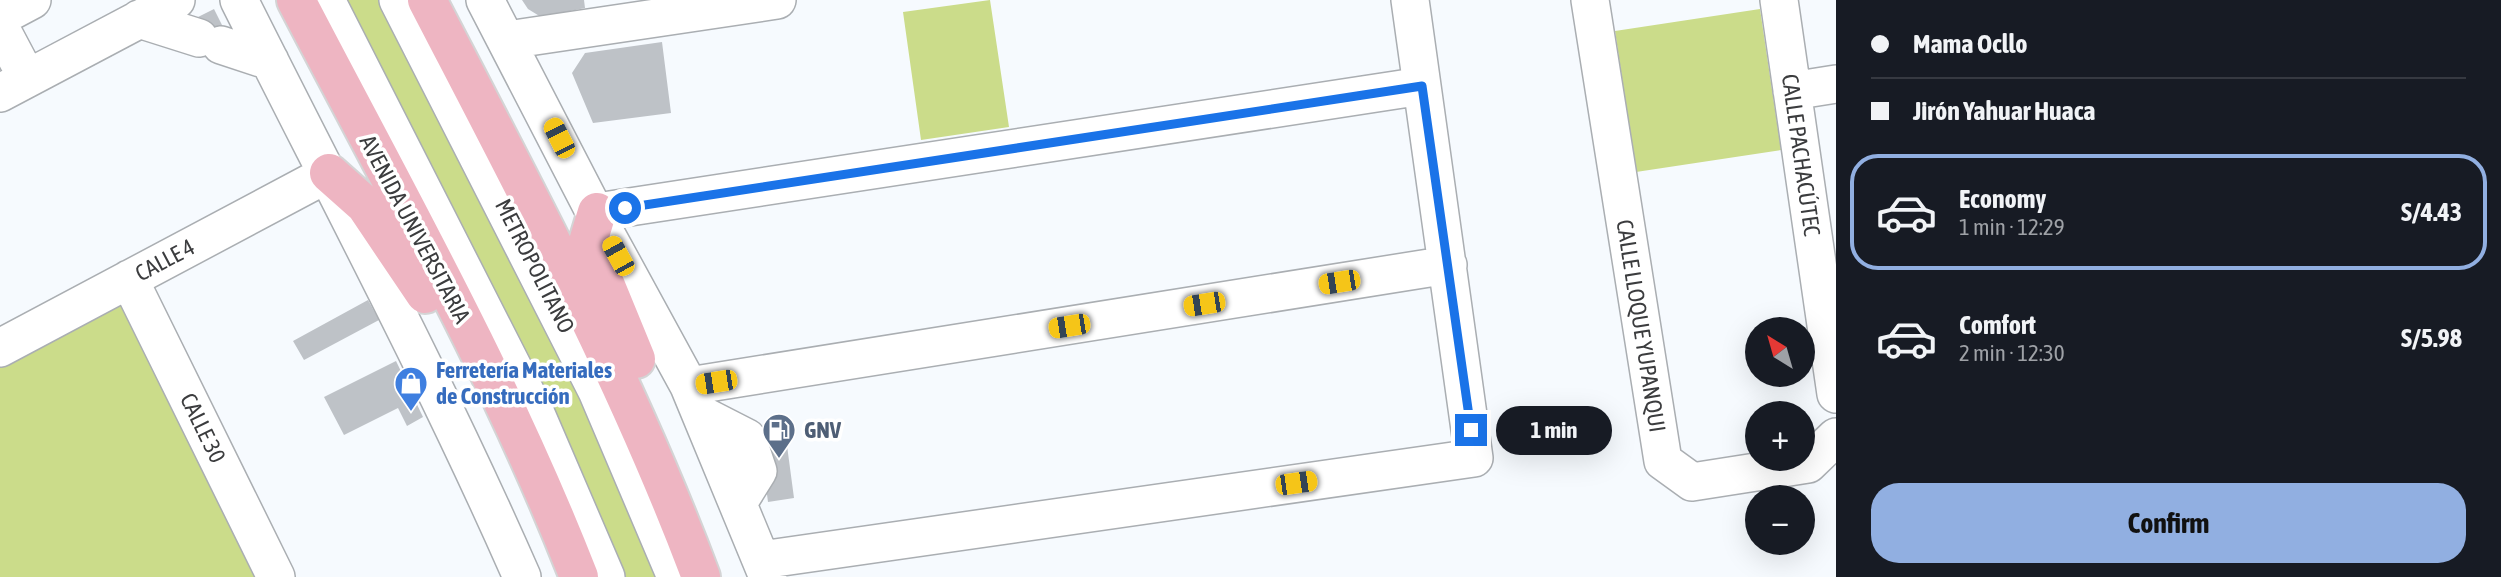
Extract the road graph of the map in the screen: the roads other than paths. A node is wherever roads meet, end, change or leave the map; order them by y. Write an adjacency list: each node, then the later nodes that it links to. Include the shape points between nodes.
1 (32, 0): 13 (street)
2 (176, 0): 14 (street)
3 (239, 0): 17 (street)
4 (296, 0): 27 (main road, AVENIDA UNIVERSITARIA)
5 (326, 0): 36 (street, via 533,407)
6 (398, 0): 37 (street, METROPOLITANO, via 597,391)
7 (427, 0): 30 (main road, via 546,230)
8 (485, 0): 16 (street)
9 (777, 0): 16 (street)
10 (1410, 0): 20 (street)
11 (1590, 0): 31 (street, CALLE LLOQUE YUPANQUI, via 1662,461 1692,482 1808,464)
12 (1779, 0): 21 (street, CALLE PACHACÚTEC)
13 (0, 17)
14 (139, 19): 17 (street); 19 (street)
15 (0, 27): 19 (street)
16 (508, 40): 23 (street)
17 (270, 61): 22 (street)
18 (1836, 84): 21 (street)
19 (14, 85)
20 (1422, 86): 23 (street); 24 (street)
21 (1792, 91): 28 (street, CALLE PACHACÚTEC)
22 (329, 173): 25 (street, CALLE 4); 27 (main road, via 365,205 441,317); 34 (street)
23 (597, 212): 29 (street); 30 (main road, via 588,242 636,359)
24 (1448, 265): 29 (street); 32 (street, via 1475,458)
25 (130, 279): 26 (street, CALLE 4); 33 (street, CALLE 30)
26 (0, 348)
27 (482, 358): 35 (main road, AVENIDA UNIVERSITARIA, via 548,497)
28 (1836, 394)
29 (696, 400): 32 (street)
30 (643, 434): 38 (main road)
31 (1836, 437)
32 (764, 568)
33 (276, 577)
34 (522, 577)
35 (579, 577)
36 (606, 577)
37 (676, 577)
38 (701, 577)

